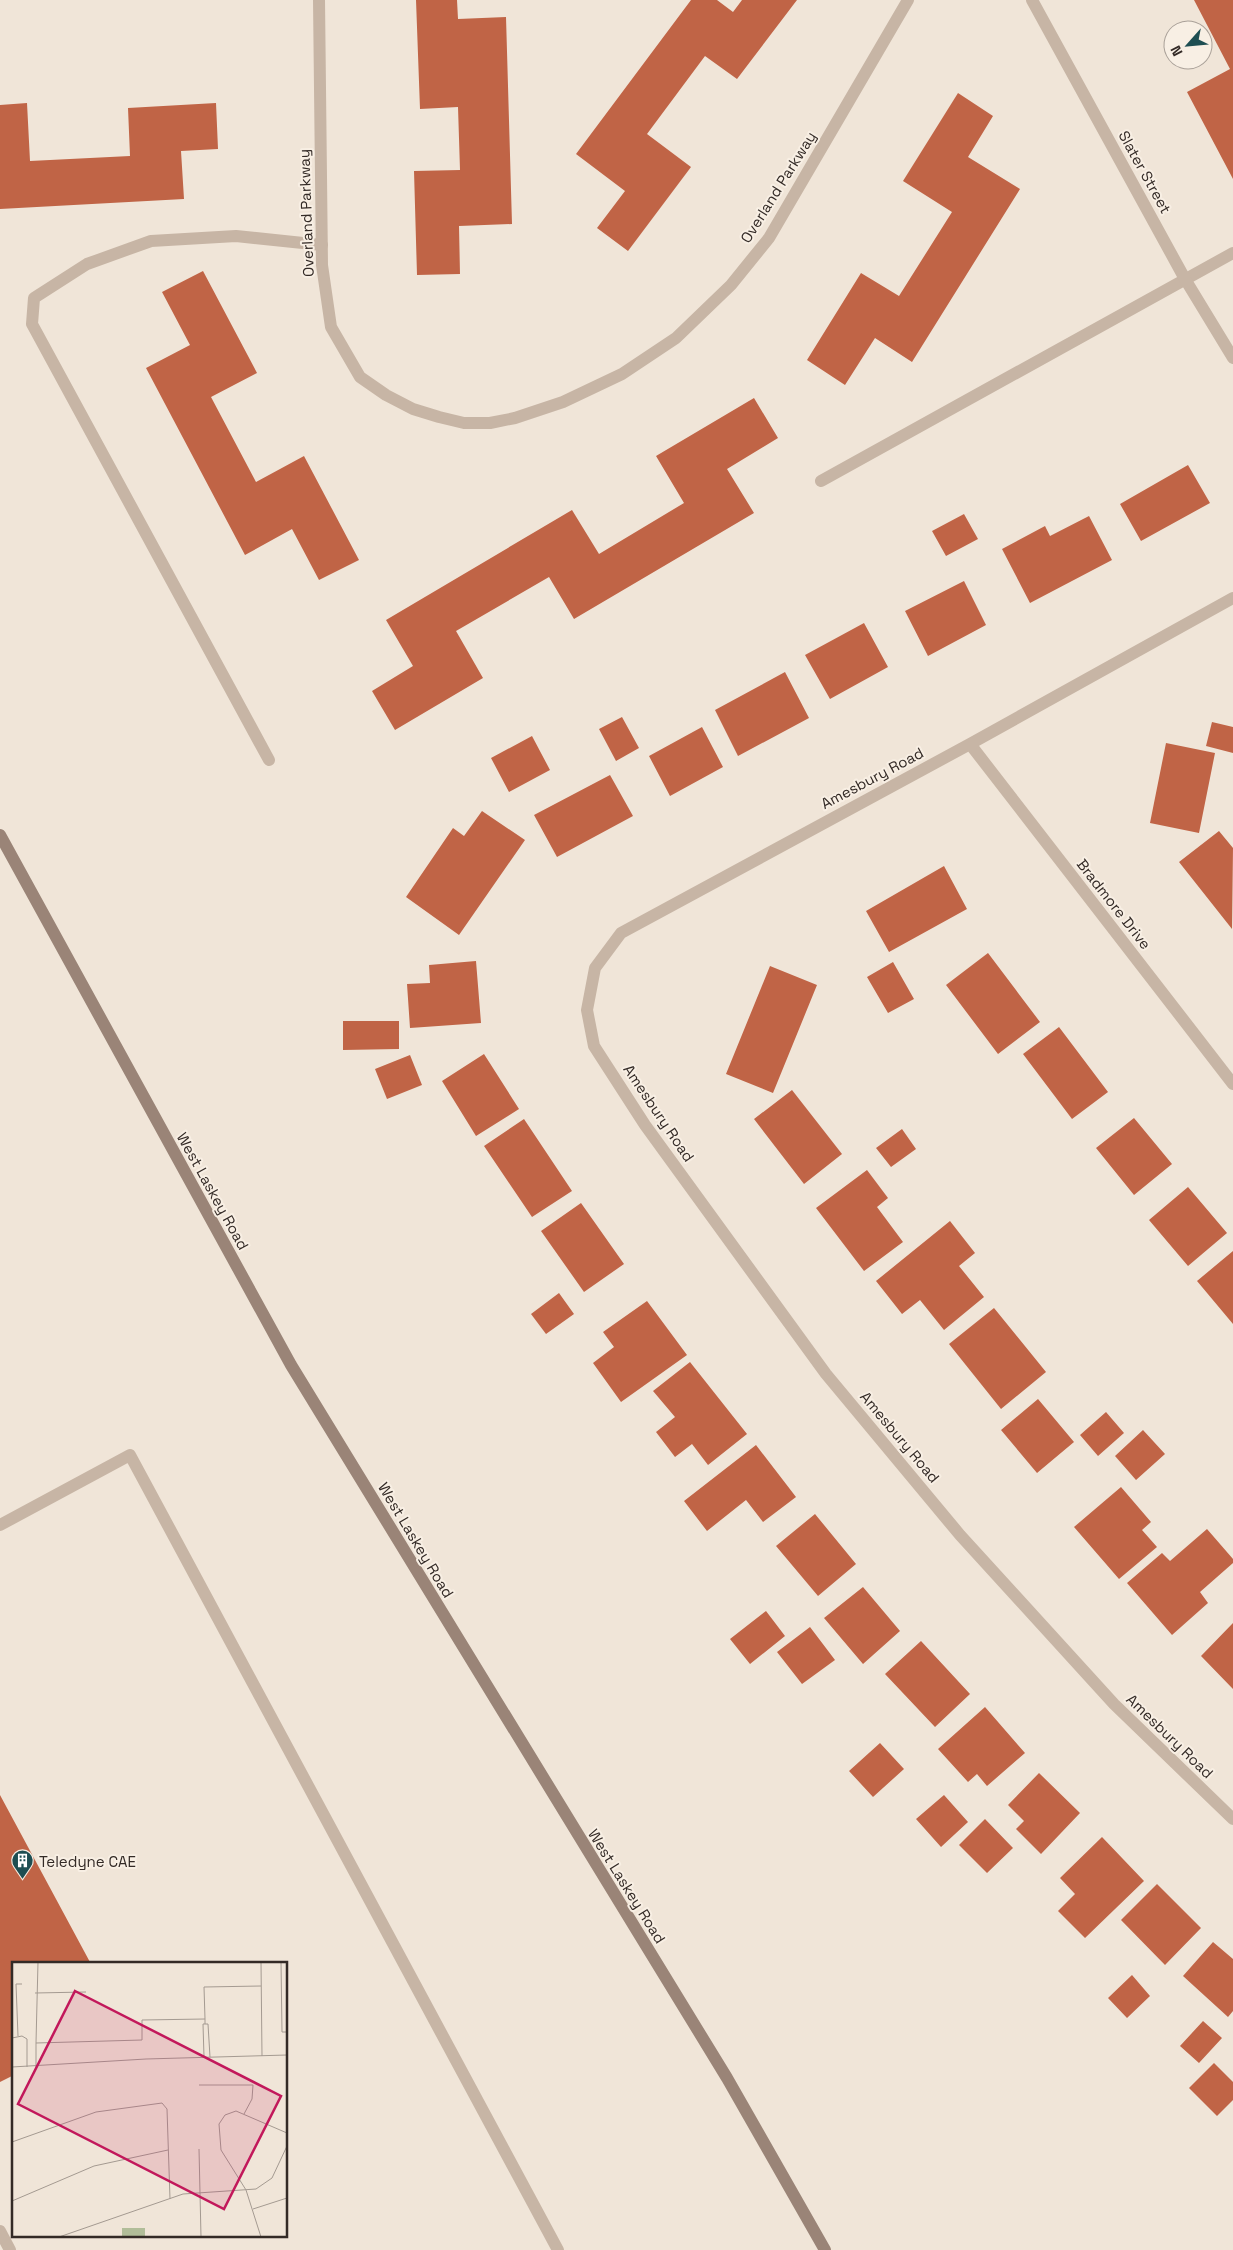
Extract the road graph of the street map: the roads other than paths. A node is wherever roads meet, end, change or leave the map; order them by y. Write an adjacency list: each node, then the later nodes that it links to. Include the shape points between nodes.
1 (319, 0): 4 (street, Overland Parkway)
2 (908, 0): 4 (street, Overland Parkway, via 769,238 731,286 676,338 622,374 563,402 515,418 490,423 464,422 413,409 386,395 360,377 331,327)
3 (1032, 0): 6 (street, Slater Street)
4 (322, 245): 11 (street, via 236,236 151,241 87,264 34,298 32,324)
5 (1233, 253): 6 (street)
6 (1185, 279): 7 (street, Slater Street); 8 (street)
7 (1233, 358)
8 (821, 481)
9 (1233, 598): 10 (street, Amesbury Road)
10 (970, 744): 13 (street, Bradmore Drive); 15 (street, Amesbury Road, via 620,933 595,968 587,1010 594,1046 645,1125 826,1374 960,1535 1114,1704)
11 (269, 760)
12 (2, 843): 19 (main road, West Laskey Road, via 296,1373 727,2078)
13 (1233, 1084)
14 (0, 1525): 18 (street, via 130,1455)
15 (1233, 1819)
16 (0, 2231): 17 (street)
17 (10, 2250)
18 (558, 2250)
19 (825, 2250)

